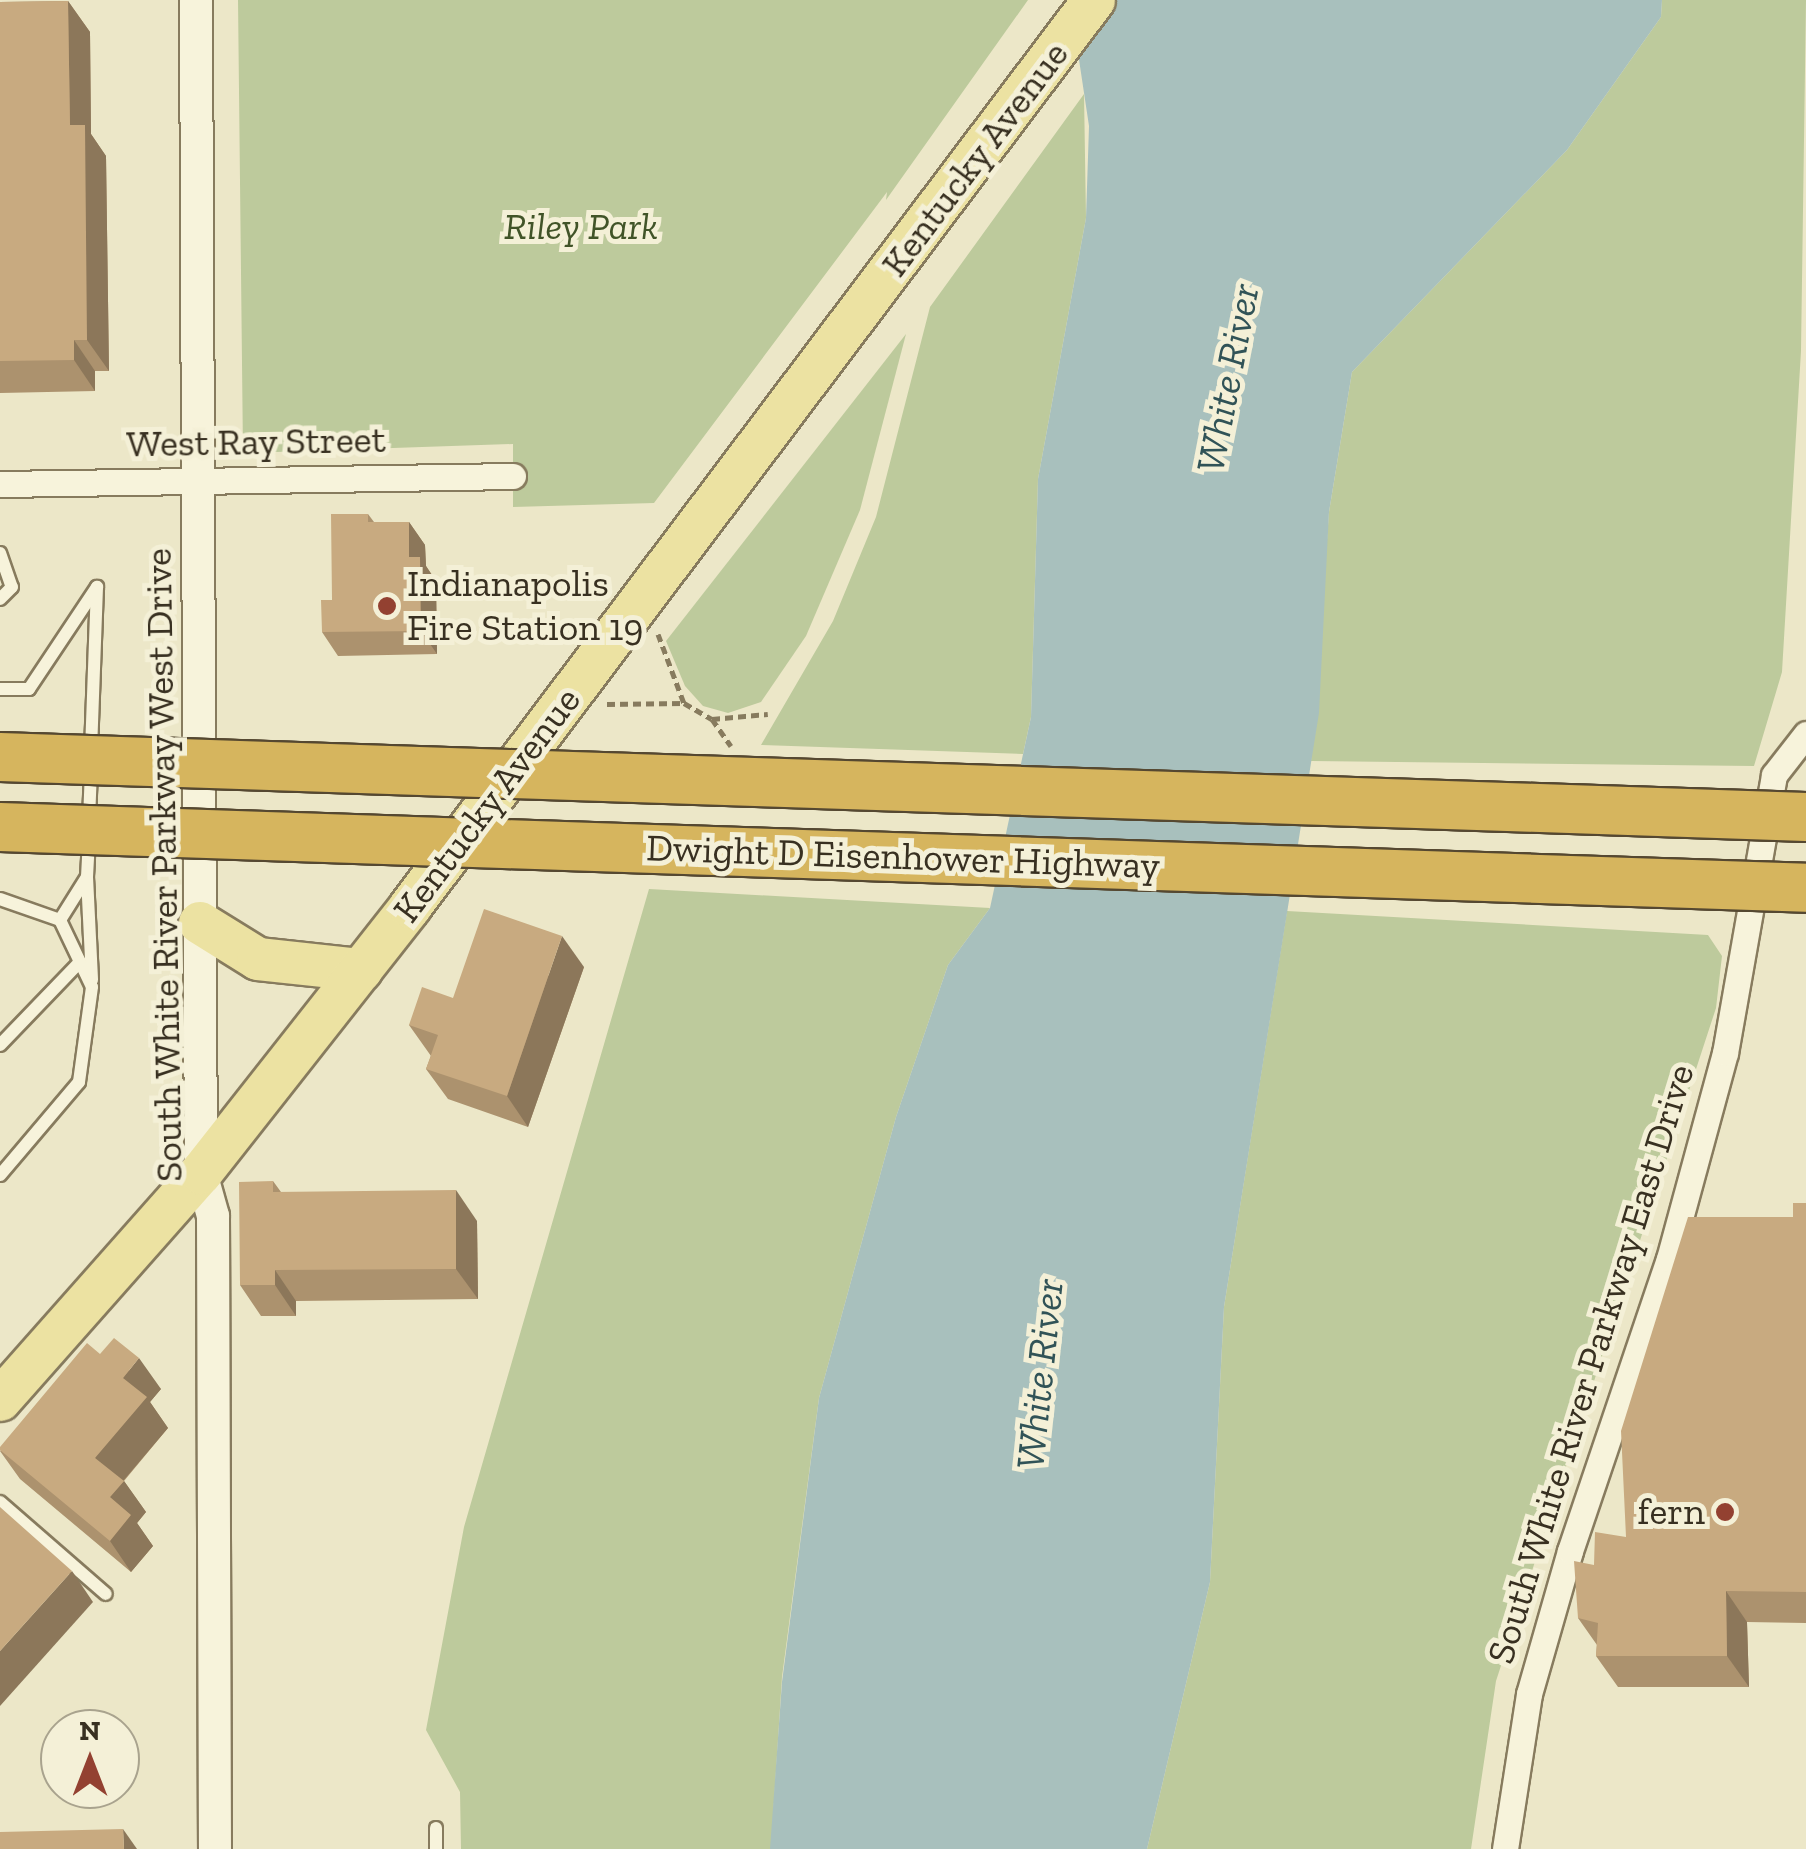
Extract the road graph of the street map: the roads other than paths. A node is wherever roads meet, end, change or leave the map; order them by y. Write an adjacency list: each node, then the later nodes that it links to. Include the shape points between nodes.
1 (196, 0): 4 (street, South White River Parkway West Drive)
2 (1094, 0): 21 (main road, Kentucky Avenue)
3 (513, 476): 4 (street, West Ray Street)
4 (198, 480): 5 (street, West Ray Street); 19 (street, South White River Parkway West Drive)
5 (0, 484)
6 (0, 552): 7 (lane, via 12,587)
7 (0, 599)
8 (0, 689): 15 (lane, via 29,689 97,587)
9 (1806, 734): 32 (street, South White River Parkway East Drive, via 1774,775 1726,1053 1669,1259 1529,1694)
10 (0, 757): 12 (highway, Dwight D Eisenhower Highway, bridge)
11 (1806, 798): 12 (highway, bridge)
12 (1498, 805): 13 (highway, Dwight D Eisenhower Highway, bridge)
13 (1806, 818)
14 (0, 827): 16 (highway, Dwight D Eisenhower Highway, bridge)
15 (88, 877): 18 (lane); 22 (lane)
16 (1806, 888)
17 (0, 899): 18 (lane)
18 (60, 920): 20 (lane)
19 (200, 923): 21 (main road, via 258,959); 24 (street, South White River Parkway West Drive)
20 (80, 962): 22 (lane); 23 (lane)
21 (361, 970): 24 (main road, Kentucky Avenue)
22 (92, 987): 25 (lane, via 78,1082)
23 (0, 1044)
24 (201, 1173): 26 (main road, Kentucky Avenue); 30 (street, South White River Parkway West Drive, via 213,1216)
25 (0, 1176)
26 (0, 1400)
27 (0, 1502): 28 (lane)
28 (106, 1594)
29 (436, 1828): 31 (lane)
30 (215, 1849)
31 (436, 1849)
32 (1505, 1849)

